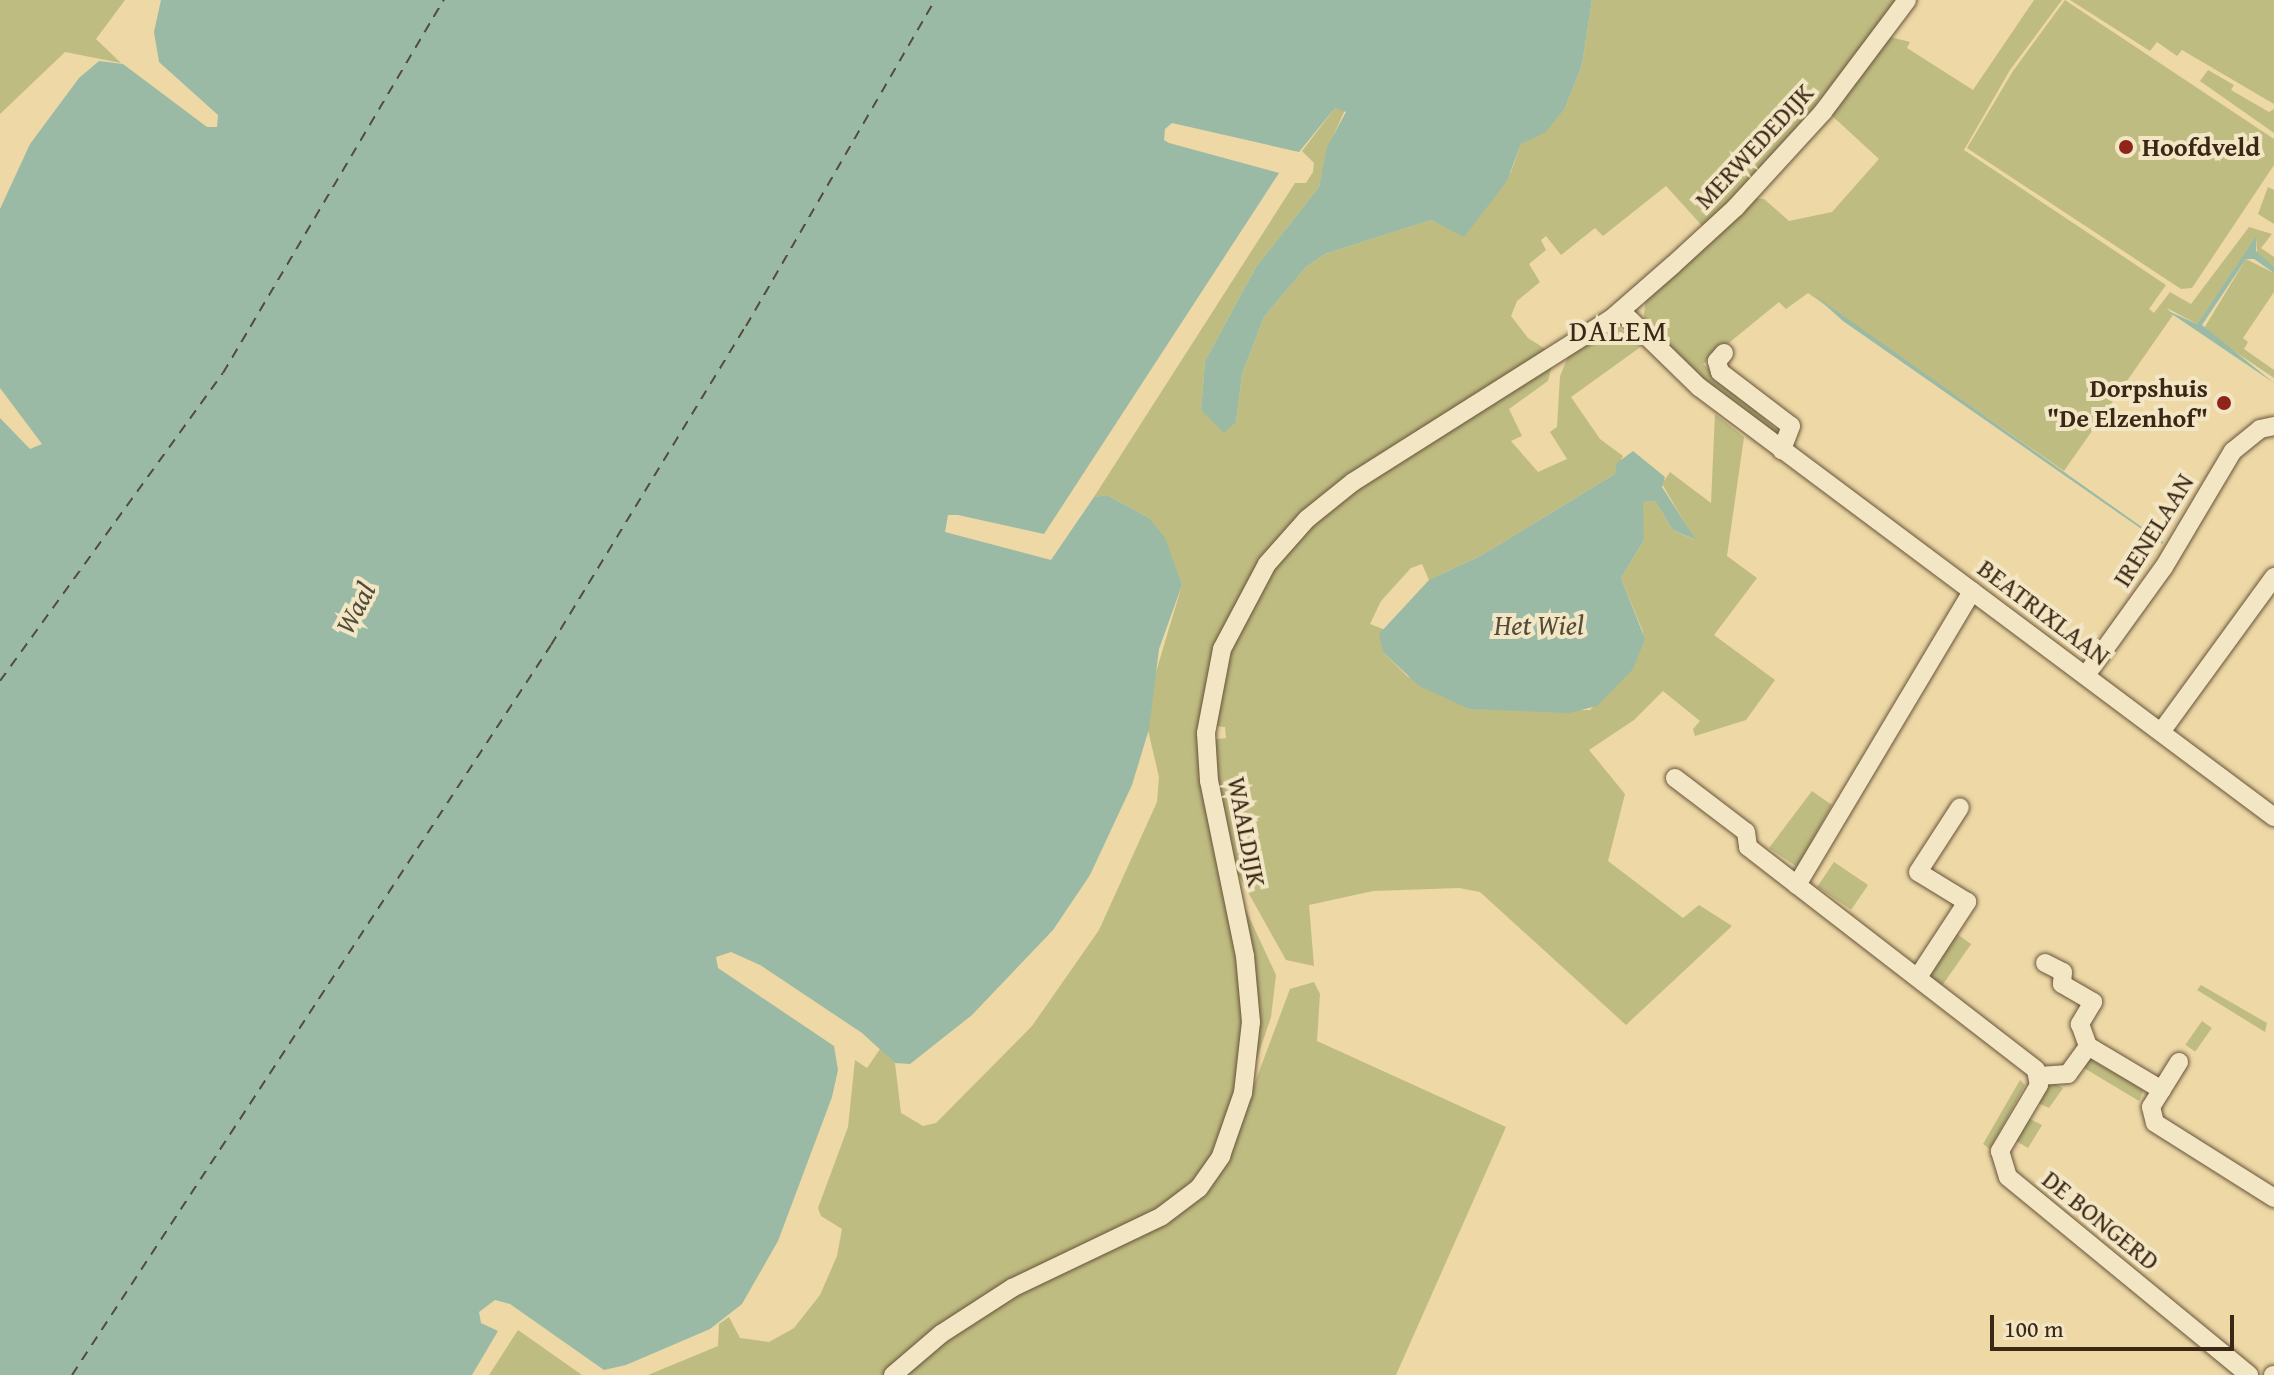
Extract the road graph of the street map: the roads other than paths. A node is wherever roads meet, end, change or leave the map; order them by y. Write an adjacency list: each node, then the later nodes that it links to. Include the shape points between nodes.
1 (1907, 0): 2 (street, MERWEDEDIJK, via 1823,112 1764,178)
2 (1621, 311): 5 (street, BEATRIXLAAN, via 1683,374); 21 (street, WAALDIJK, via 1353,482 1307,519 1267,564 1222,649 1206,733 1209,781 1245,956 1251,1022 1243,1093 1221,1156 1199,1188 1162,1216 1012,1288 941,1334)
3 (1724, 353): 5 (street, via 1717,361 1720,372 1791,426)
4 (2274, 426): 8 (street, IRENELAAN, via 2260,429 2233,451 2164,567)
5 (1782, 450): 7 (street, BEATRIXLAAN)
6 (2274, 577): 9 (street)
7 (1972, 591): 8 (street, BEATRIXLAAN); 13 (street)
8 (2086, 675): 9 (street, BEATRIXLAAN)
9 (2161, 732): 12 (street, BEATRIXLAAN)
10 (1675, 778): 13 (street, via 1746,832 1748,847)
11 (1960, 807): 15 (street, via 1918,872 1967,902)
12 (2274, 817)
13 (1797, 885): 15 (street)
14 (2045, 963): 16 (street, via 2063,972 2062,984 2093,1002 2080,1024)
15 (1918, 977): 18 (street)
16 (2088, 1046): 18 (street, via 2068,1074); 19 (street)
17 (2179, 1062): 19 (street)
18 (2039, 1076): 22 (street, DE BONGERD, via 2039,1085 2000,1151 2008,1177)
19 (2162, 1090): 20 (street, via 2151,1107 2155,1123)
20 (2272, 1193)
21 (893, 1375)
22 (2249, 1375)

